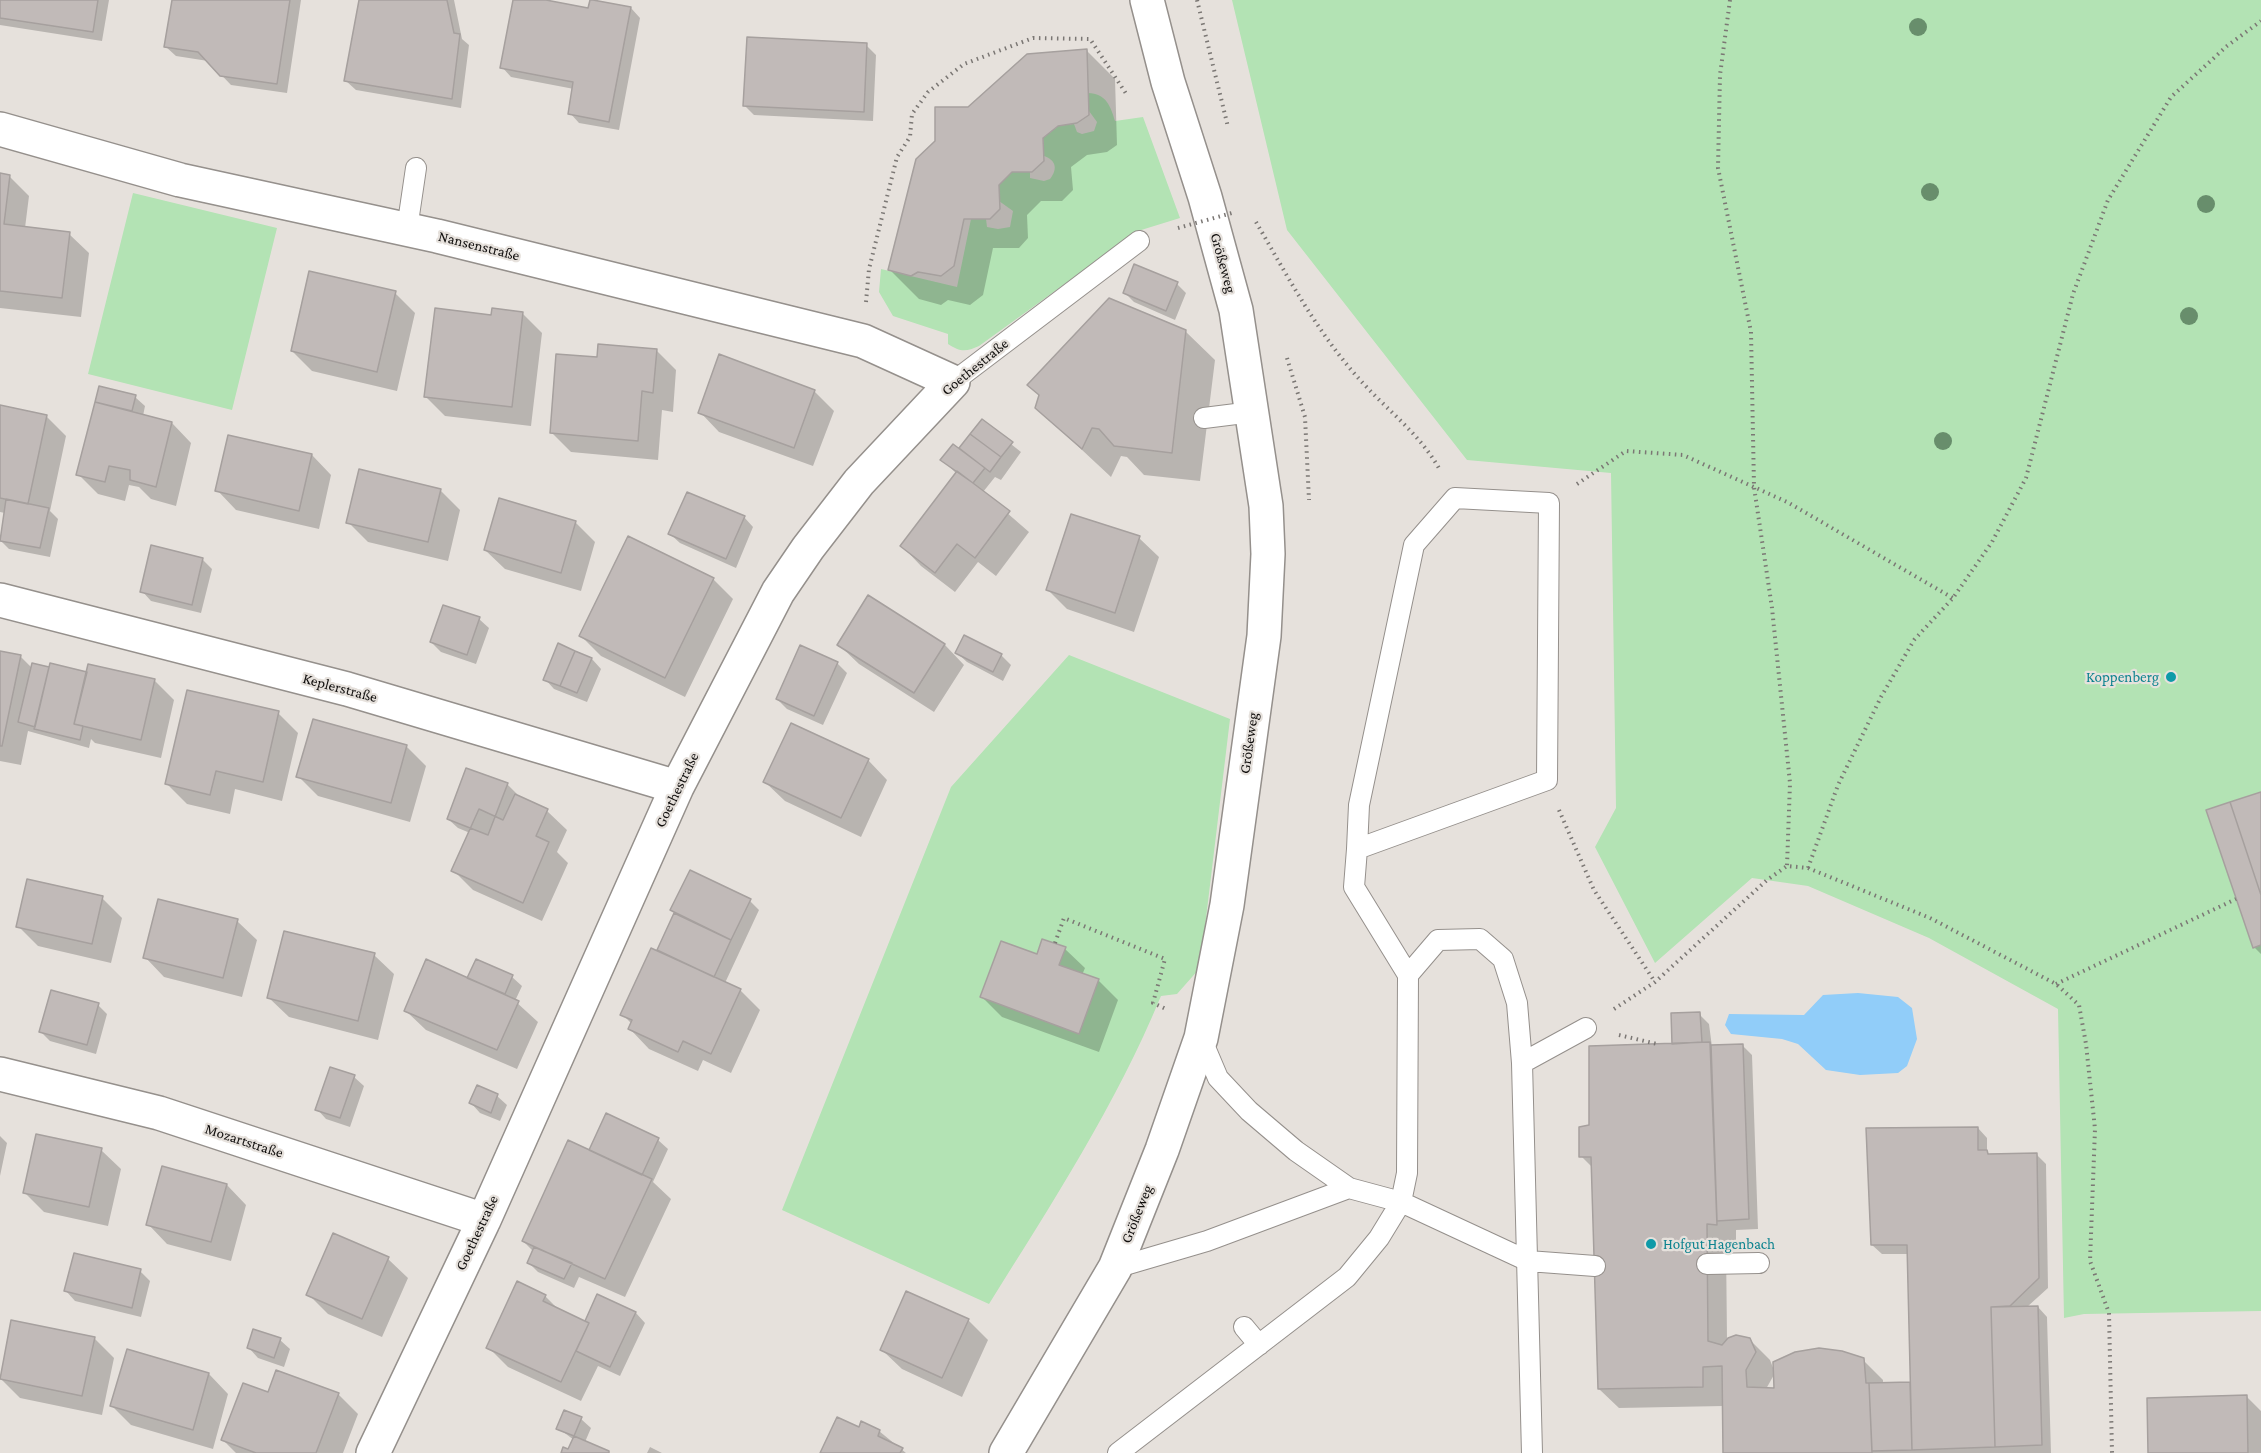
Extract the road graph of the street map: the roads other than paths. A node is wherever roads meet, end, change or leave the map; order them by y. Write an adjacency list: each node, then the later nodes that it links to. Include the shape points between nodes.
1 (1147, 0): 7 (street, Größeweg, via 1236,310)
2 (0, 129): 4 (street, Nansenstraße, via 180,180)
3 (416, 168): 4 (lane)
4 (407, 229): 6 (street, Nansenstraße, via 863,341)
5 (1139, 241): 6 (lane, Goethestraße)
6 (953, 382): 10 (street, Goethestraße, via 859,482 808,548 778,592)
7 (1252, 412): 8 (lane); 14 (street, Größeweg, via 1266,506 1264,636 1227,905)
8 (1204, 418)
9 (0, 600): 10 (street, Keplerstraße, via 347,689)
10 (677, 786): 19 (street, Goethestraße)
11 (1357, 849): 11 (lane, via 1359,806 1414,545 1455,498 1549,503 1547,780); 12 (lane, via 1354,887)
12 (1408, 975): 15 (lane, via 1438,940 1480,939 1503,959 1517,1003); 18 (lane, via 1407,1173)
13 (1586, 1028): 15 (lane)
14 (1201, 1038): 17 (lane, via 1218,1078 1249,1111 1296,1151); 24 (street, Größeweg)
15 (1522, 1062): 20 (lane)
16 (0, 1074): 19 (street, Mozartstraße, via 159,1113)
17 (1349, 1188): 18 (lane); 24 (lane, via 1207,1241)
18 (1401, 1202): 20 (lane); 26 (lane, via 1379,1238 1347,1277)
19 (484, 1220): 27 (street, Goethestraße)
20 (1528, 1261): 23 (lane); 30 (lane)
21 (1759, 1263): 22 (lane)
22 (1707, 1264)
23 (1595, 1266)
24 (1115, 1268): 28 (street, Größeweg)
25 (1244, 1327): 26 (lane)
26 (1259, 1345): 29 (lane)
27 (374, 1453)
28 (1006, 1453)
29 (1118, 1453)
30 (1532, 1453)

